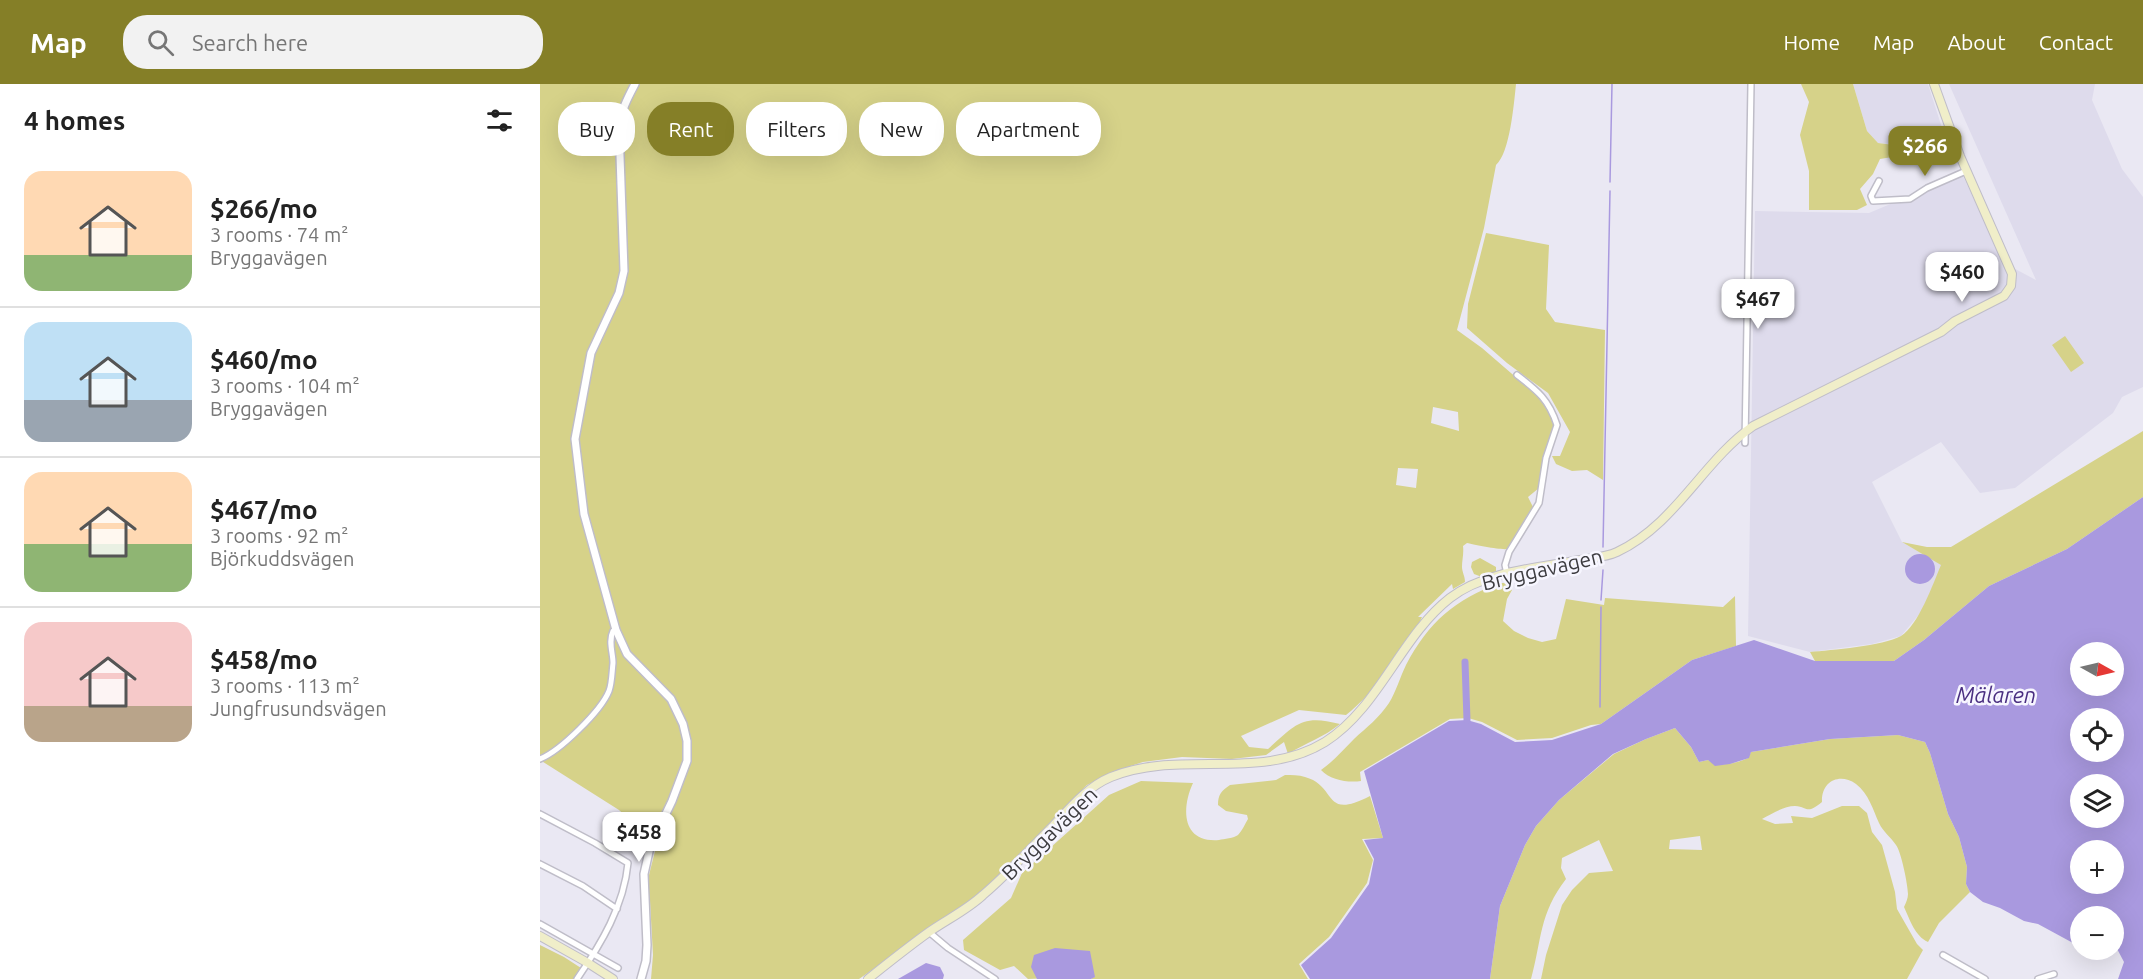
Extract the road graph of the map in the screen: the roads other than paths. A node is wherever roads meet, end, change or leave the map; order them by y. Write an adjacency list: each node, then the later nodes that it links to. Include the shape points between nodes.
1 (635, 84): 10 (street, via 620,116 619,128 624,271 619,293 591,353 575,439 584,514)
2 (1751, 84): 7 (street)
3 (1934, 84): 4 (main road, Bryggavägen)
4 (1966, 171): 5 (street, via 1910,199 1873,201 1871,196); 7 (main road, Bryggavägen, via 2012,274 2008,291 1941,332)
5 (1879, 181)
6 (1517, 375): 9 (street, via 1549,403 1557,425 1546,458 1539,503 1509,552)
7 (1746, 432): 8 (street); 9 (main road, Bryggavägen, via 1651,531 1615,553)
8 (1745, 443)
9 (1507, 574): 16 (main road, Bryggavägen, via 1453,595 1434,610 1358,713 1327,741 1278,761 1158,766 1130,770 1107,779 1084,793 981,897)
10 (616, 630): 11 (street, via 611,637 609,690 590,719); 25 (street, via 627,654 671,699 687,741 687,761 650,847 644,874 647,945)
11 (540, 759)
12 (540, 813): 14 (street, via 628,863)
13 (540, 864): 14 (street)
14 (617, 909): 18 (street)
15 (540, 924): 18 (street)
16 (929, 932): 26 (main road, Bryggavägen); 27 (street)
17 (540, 936): 20 (main road)
18 (593, 953): 20 (street); 21 (street)
19 (1943, 955): 28 (street)
20 (588, 963): 23 (street); 24 (main road)
21 (618, 968)
22 (2054, 974): 29 (street)
23 (580, 978)
24 (613, 979)
25 (641, 979)
26 (868, 979)
27 (994, 979)
28 (1985, 979)
29 (2038, 979)

